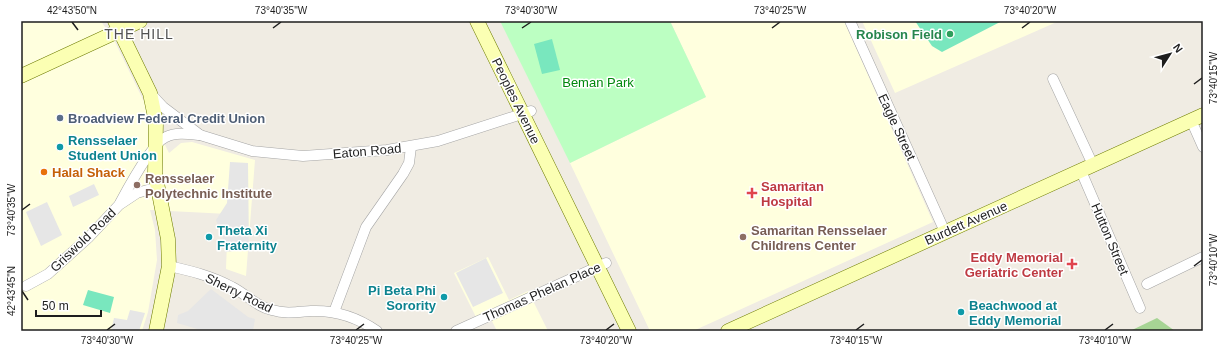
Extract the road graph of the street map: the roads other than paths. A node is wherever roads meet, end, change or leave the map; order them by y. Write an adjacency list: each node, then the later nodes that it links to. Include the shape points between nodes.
1 (140, 21): 5 (street)
2 (477, 21): 9 (street, Peoples Avenue)
3 (487, 21): 9 (street, Peoples Avenue)
4 (850, 21): 18 (street, Eagle Street)
5 (117, 26): 6 (street); 8 (street)
6 (21, 76)
7 (1053, 79): 15 (street, Hutton Street)
8 (150, 93): 11 (street, Eaton Road, via 163,107); 12 (street, via 156,122)
9 (526, 113): 13 (street, Eaton Road, via 438,141); 20 (street, Peoples Avenue)
10 (1197, 118): 14 (street); 15 (street, Burdett Avenue)
11 (200, 135): 12 (street, Eaton Road, via 186,133 166,137); 13 (street, Eaton Road, via 252,151 303,156)
12 (155, 145): 16 (street); 17 (street, Griswold Road)
13 (411, 146): 25 (street, via 409,163 366,227)
14 (1203, 147)
15 (1087, 168): 18 (street, Burdett Avenue); 24 (street, Hutton Street)
16 (158, 187): 17 (street, Griswold Road, via 137,193); 21 (street, via 168,239)
17 (119, 205): 23 (street, Griswold Road, via 88,238 48,274)
18 (945, 232): 31 (street, Burdett Avenue)
19 (1203, 258): 22 (street)
20 (602, 265): 28 (street, Thomas Phelan Place); 29 (street, Peoples Avenue); 30 (street, Peoples Avenue)
21 (169, 266): 25 (street, Sherry Road, via 213,278 235,288 270,310 288,313); 26 (street)
22 (1147, 284)
23 (26, 286)
24 (1140, 308)
25 (334, 312): 27 (street, Sherry Road, via 353,318)
26 (156, 331)
27 (377, 331)
28 (456, 331)
29 (629, 331)
30 (638, 331)
31 (728, 331)

